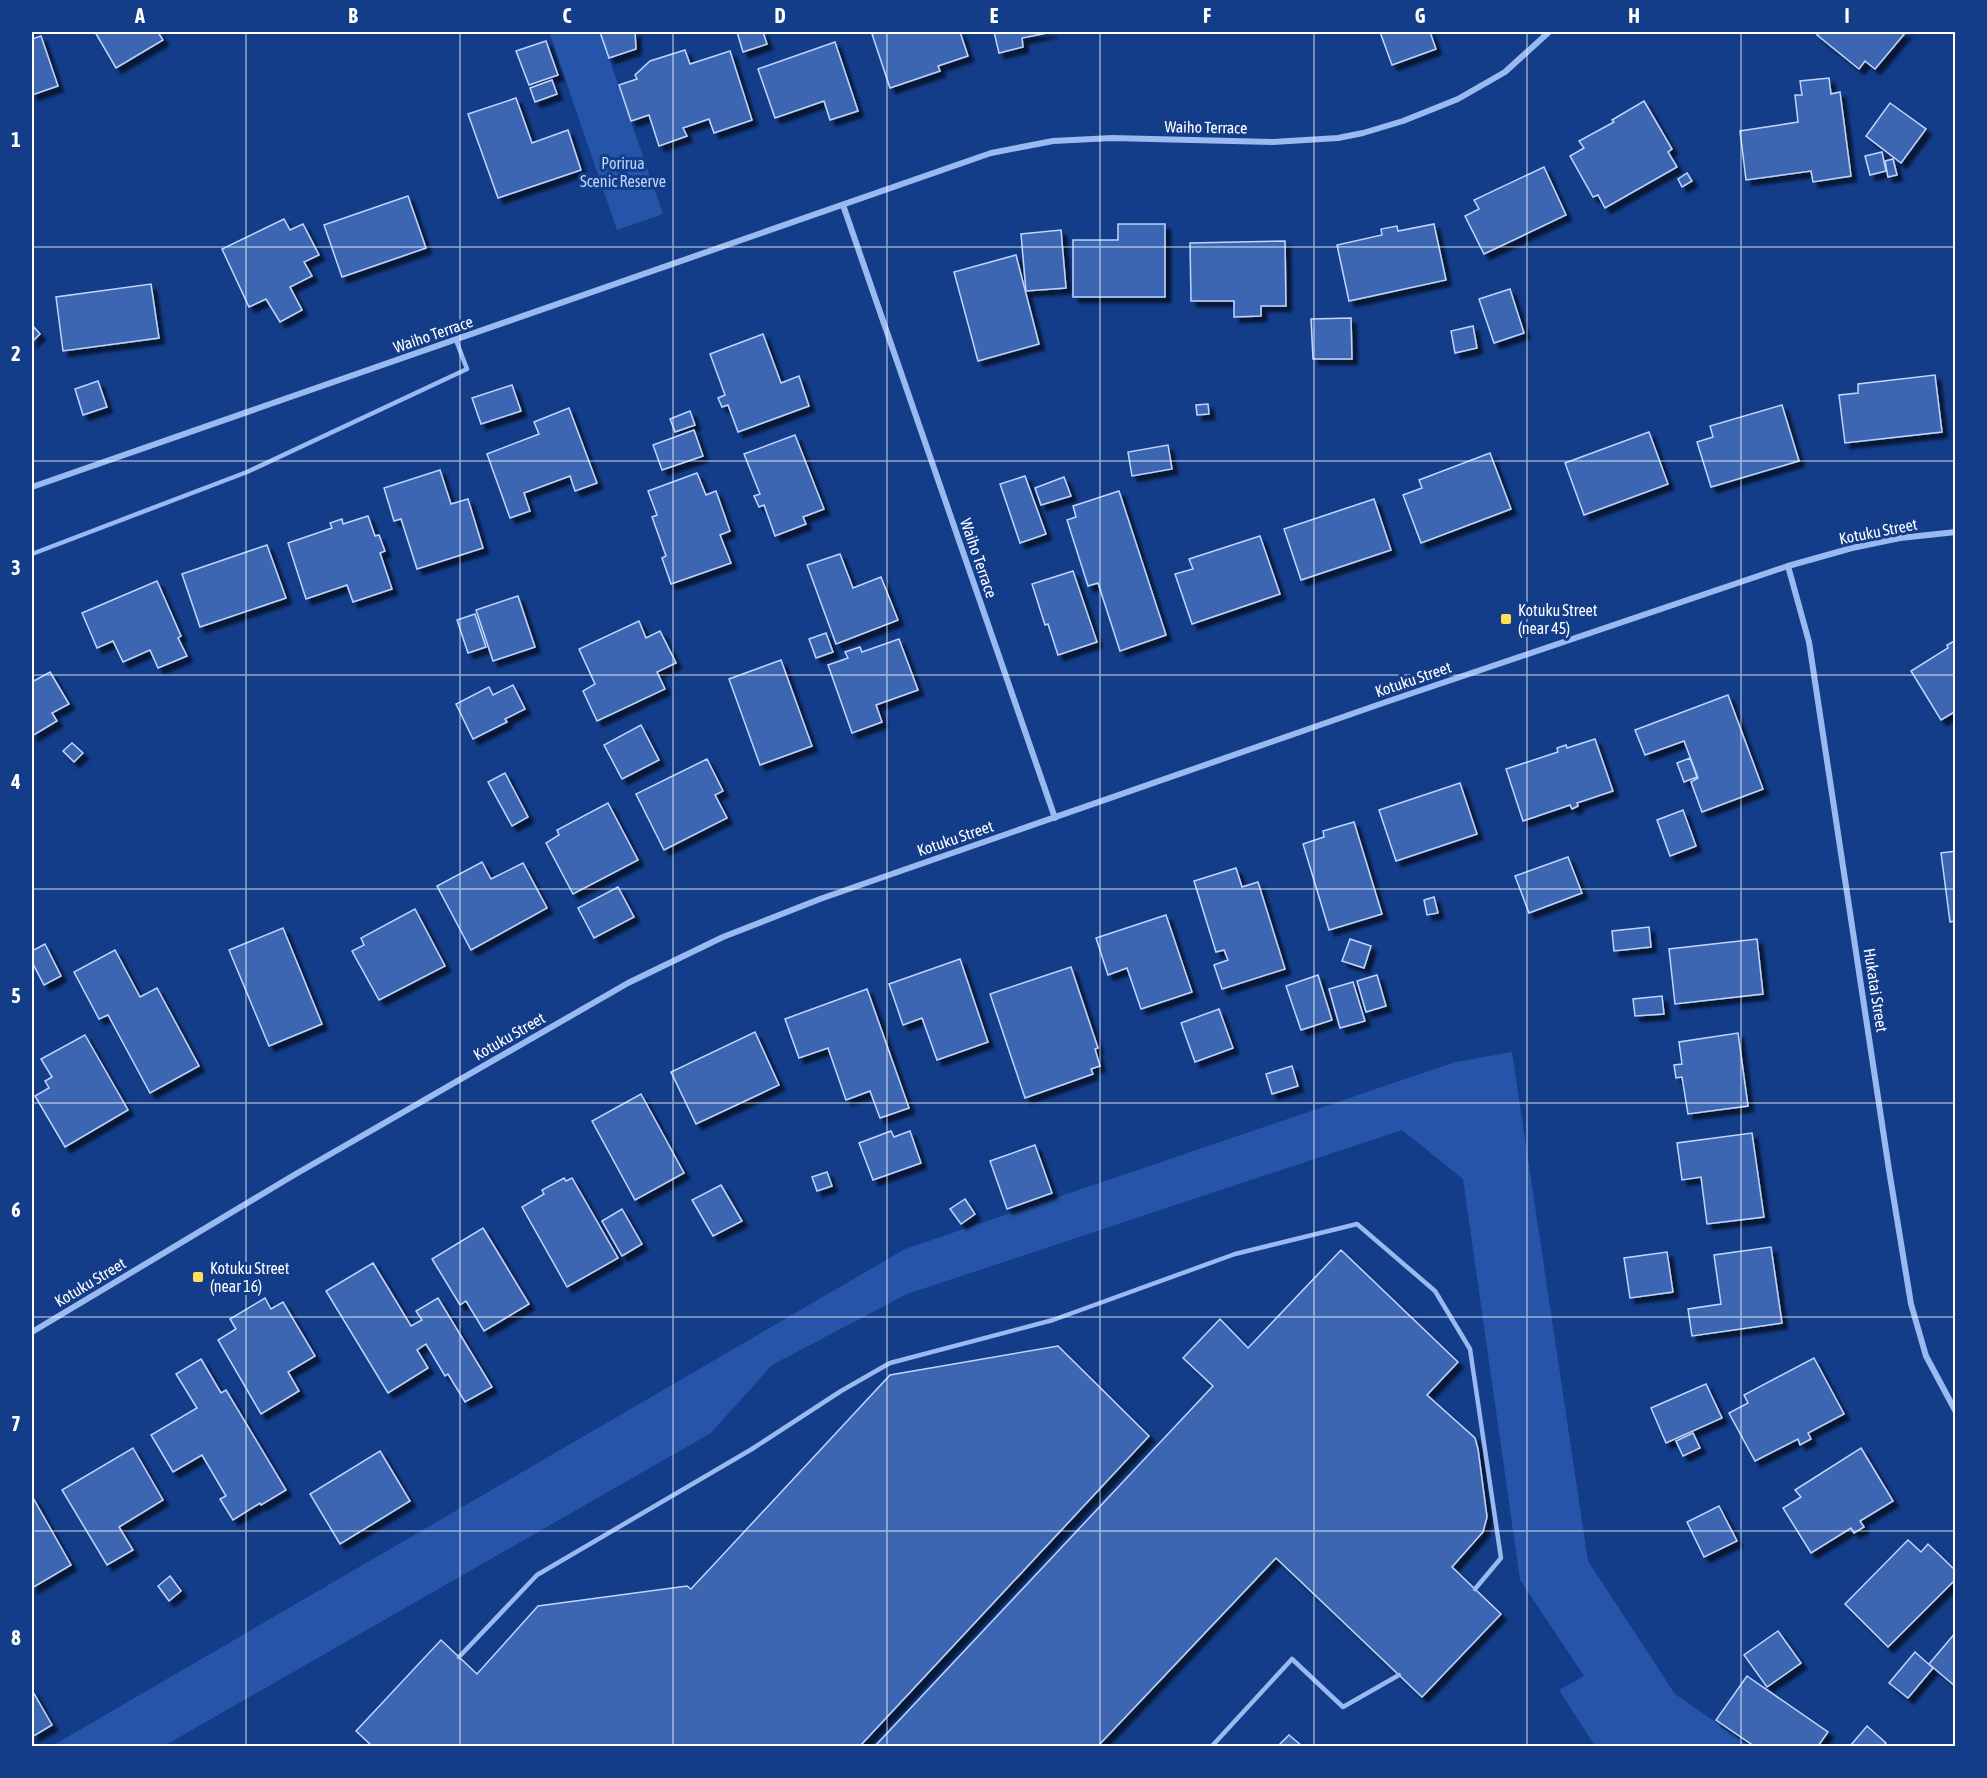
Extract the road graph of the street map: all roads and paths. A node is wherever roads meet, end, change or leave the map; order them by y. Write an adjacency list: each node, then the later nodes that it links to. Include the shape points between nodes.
1 (1549, 32): 2 (street, Waiho Terrace, via 1504,72 1458,99 1363,133 1273,142 1112,138 1053,141 991,153)
2 (843, 205): 3 (street, Waiho Terrace); 8 (street, Waiho Terrace)
3 (456, 340): 4 (street, Waiho Terrace); 6 (lane, via 466,369 247,472)
4 (32, 487)
5 (1956, 532): 7 (street, Kotuku Street, via 1900,538)
6 (32, 554)
7 (1788, 566): 8 (street, Kotuku Street); 10 (street, Hukatai Street, via 1809,642 1911,1304 1926,1356)
8 (1055, 818): 9 (street, Kotuku Street, via 734,932 628,983 294,1175)
9 (32, 1332)
10 (1956, 1412)
11 (1475, 1589): 12 (lane, via 1501,1558 1470,1349 1435,1292 1357,1224 1235,1254 1053,1320 890,1363 537,1575)
12 (459, 1657)
13 (1399, 1675): 14 (lane, via 1343,1707 1292,1659)
14 (1212, 1746)

